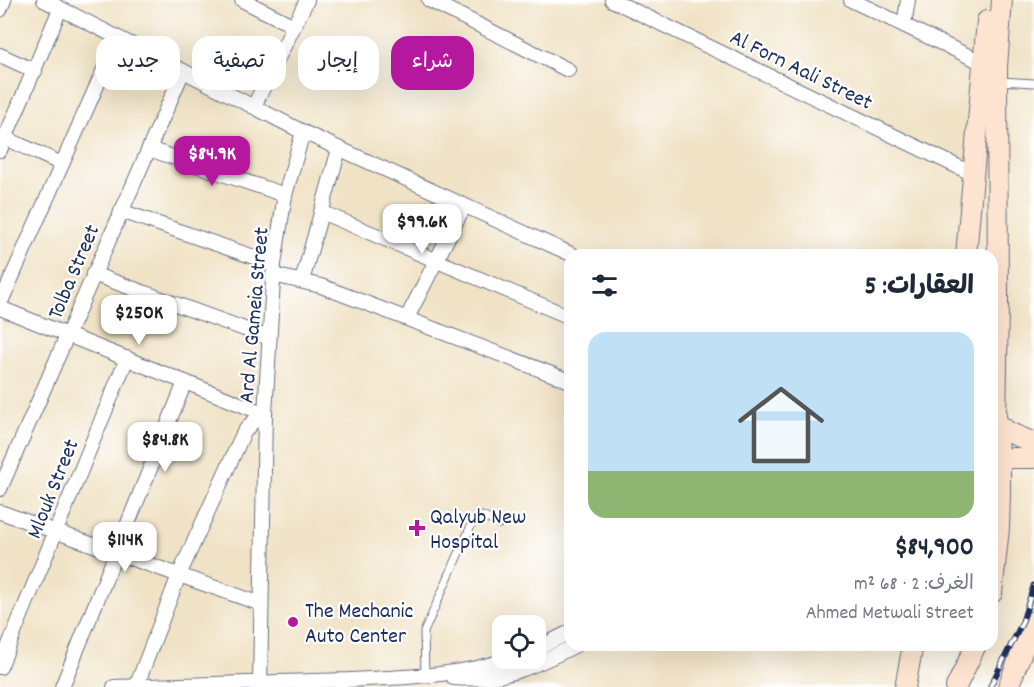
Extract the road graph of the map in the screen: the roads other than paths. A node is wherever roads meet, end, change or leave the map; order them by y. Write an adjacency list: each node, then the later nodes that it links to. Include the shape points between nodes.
1 (4, 0): 12 (street)
2 (44, 0): 11 (street)
3 (242, 0): 14 (street)
4 (307, 0): 14 (street)
5 (429, 0): 19 (street)
6 (612, 0): 31 (street, Al Forn Aali Street)
7 (908, 0): 13 (street)
8 (989, 0): 17 (main road)
9 (1002, 0): 22 (main road)
10 (858, 2): 13 (street)
11 (60, 9): 15 (street); 20 (street)
12 (0, 10)
13 (904, 25): 17 (street)
14 (294, 26): 25 (street)
15 (114, 36)
16 (0, 55): 20 (street)
17 (983, 63): 31 (main road)
18 (180, 69): 21 (street)
19 (568, 70)
20 (34, 71): 27 (street)
21 (183, 71): 25 (street); 28 (street, Tolba Street)
22 (998, 81): 23 (lane); 37 (main road)
23 (1034, 83)
24 (96, 88): 30 (street)
25 (254, 106): 26 (street)
26 (303, 132): 29 (street); 32 (street, Ard Al Gameia Street)
27 (3, 144): 30 (street)
28 (149, 149): 32 (street); 34 (street, Tolba Street)
29 (339, 149): 33 (street); 35 (street)
30 (62, 164): 43 (street)
31 (975, 175): 36 (main road)
32 (285, 195): 40 (street, Ard Al Gameia Street)
33 (464, 206): 38 (street); 39 (street)
34 (121, 211): 40 (street); 41 (street, Tolba Street)
35 (321, 212): 39 (street); 42 (street)
36 (967, 249)
37 (996, 249)
38 (564, 251)
39 (437, 260): 44 (street); 45 (street)
40 (273, 269): 42 (street); 47 (street, Ard Al Gameia Street)
41 (93, 274): 46 (street, Tolba Street); 47 (street)
42 (302, 281): 45 (street)
43 (0, 306): 46 (street)
44 (564, 313)
45 (408, 318): 49 (street)
46 (68, 334): 48 (street); 57 (street, Tolba Street)
47 (269, 338): 51 (street, Ard Al Gameia Street)
48 (127, 358): 50 (street); 60 (street, Mlouk Street)
49 (564, 379)
50 (185, 382): 51 (street); 62 (street)
51 (266, 414): 63 (street, via 256,418 243,434); 64 (street, Ard Al Gameia Street)
52 (998, 423): 54 (main road)
53 (998, 441): 56 (main road)
54 (1034, 443)
55 (1034, 458): 56 (main road)
56 (1000, 460): 61 (main road)
57 (0, 489)
58 (0, 512): 60 (street)
59 (499, 524): 73 (lane, via 482,516 474,519 424,632)
60 (55, 532): 62 (street); 72 (street, Mlouk Street)
61 (998, 537)
62 (116, 553): 63 (street); 75 (street)
63 (179, 575): 64 (street); 77 (street)
64 (261, 604): 74 (street, Ard Al Gameia Street)
65 (1034, 621): 80 (main road)
66 (564, 635): 67 (street)
67 (546, 644)
68 (564, 651): 73 (street, via 531,667 490,679)
69 (912, 651): 78 (main road)
70 (973, 651): 79 (main road)
71 (492, 663): 73 (street)
72 (0, 667)
73 (425, 676): 74 (street)
74 (260, 684): 77 (street)
75 (62, 687)
76 (114, 687): 77 (street)
77 (136, 687)
78 (905, 687)
79 (956, 687)
80 (1008, 687)

